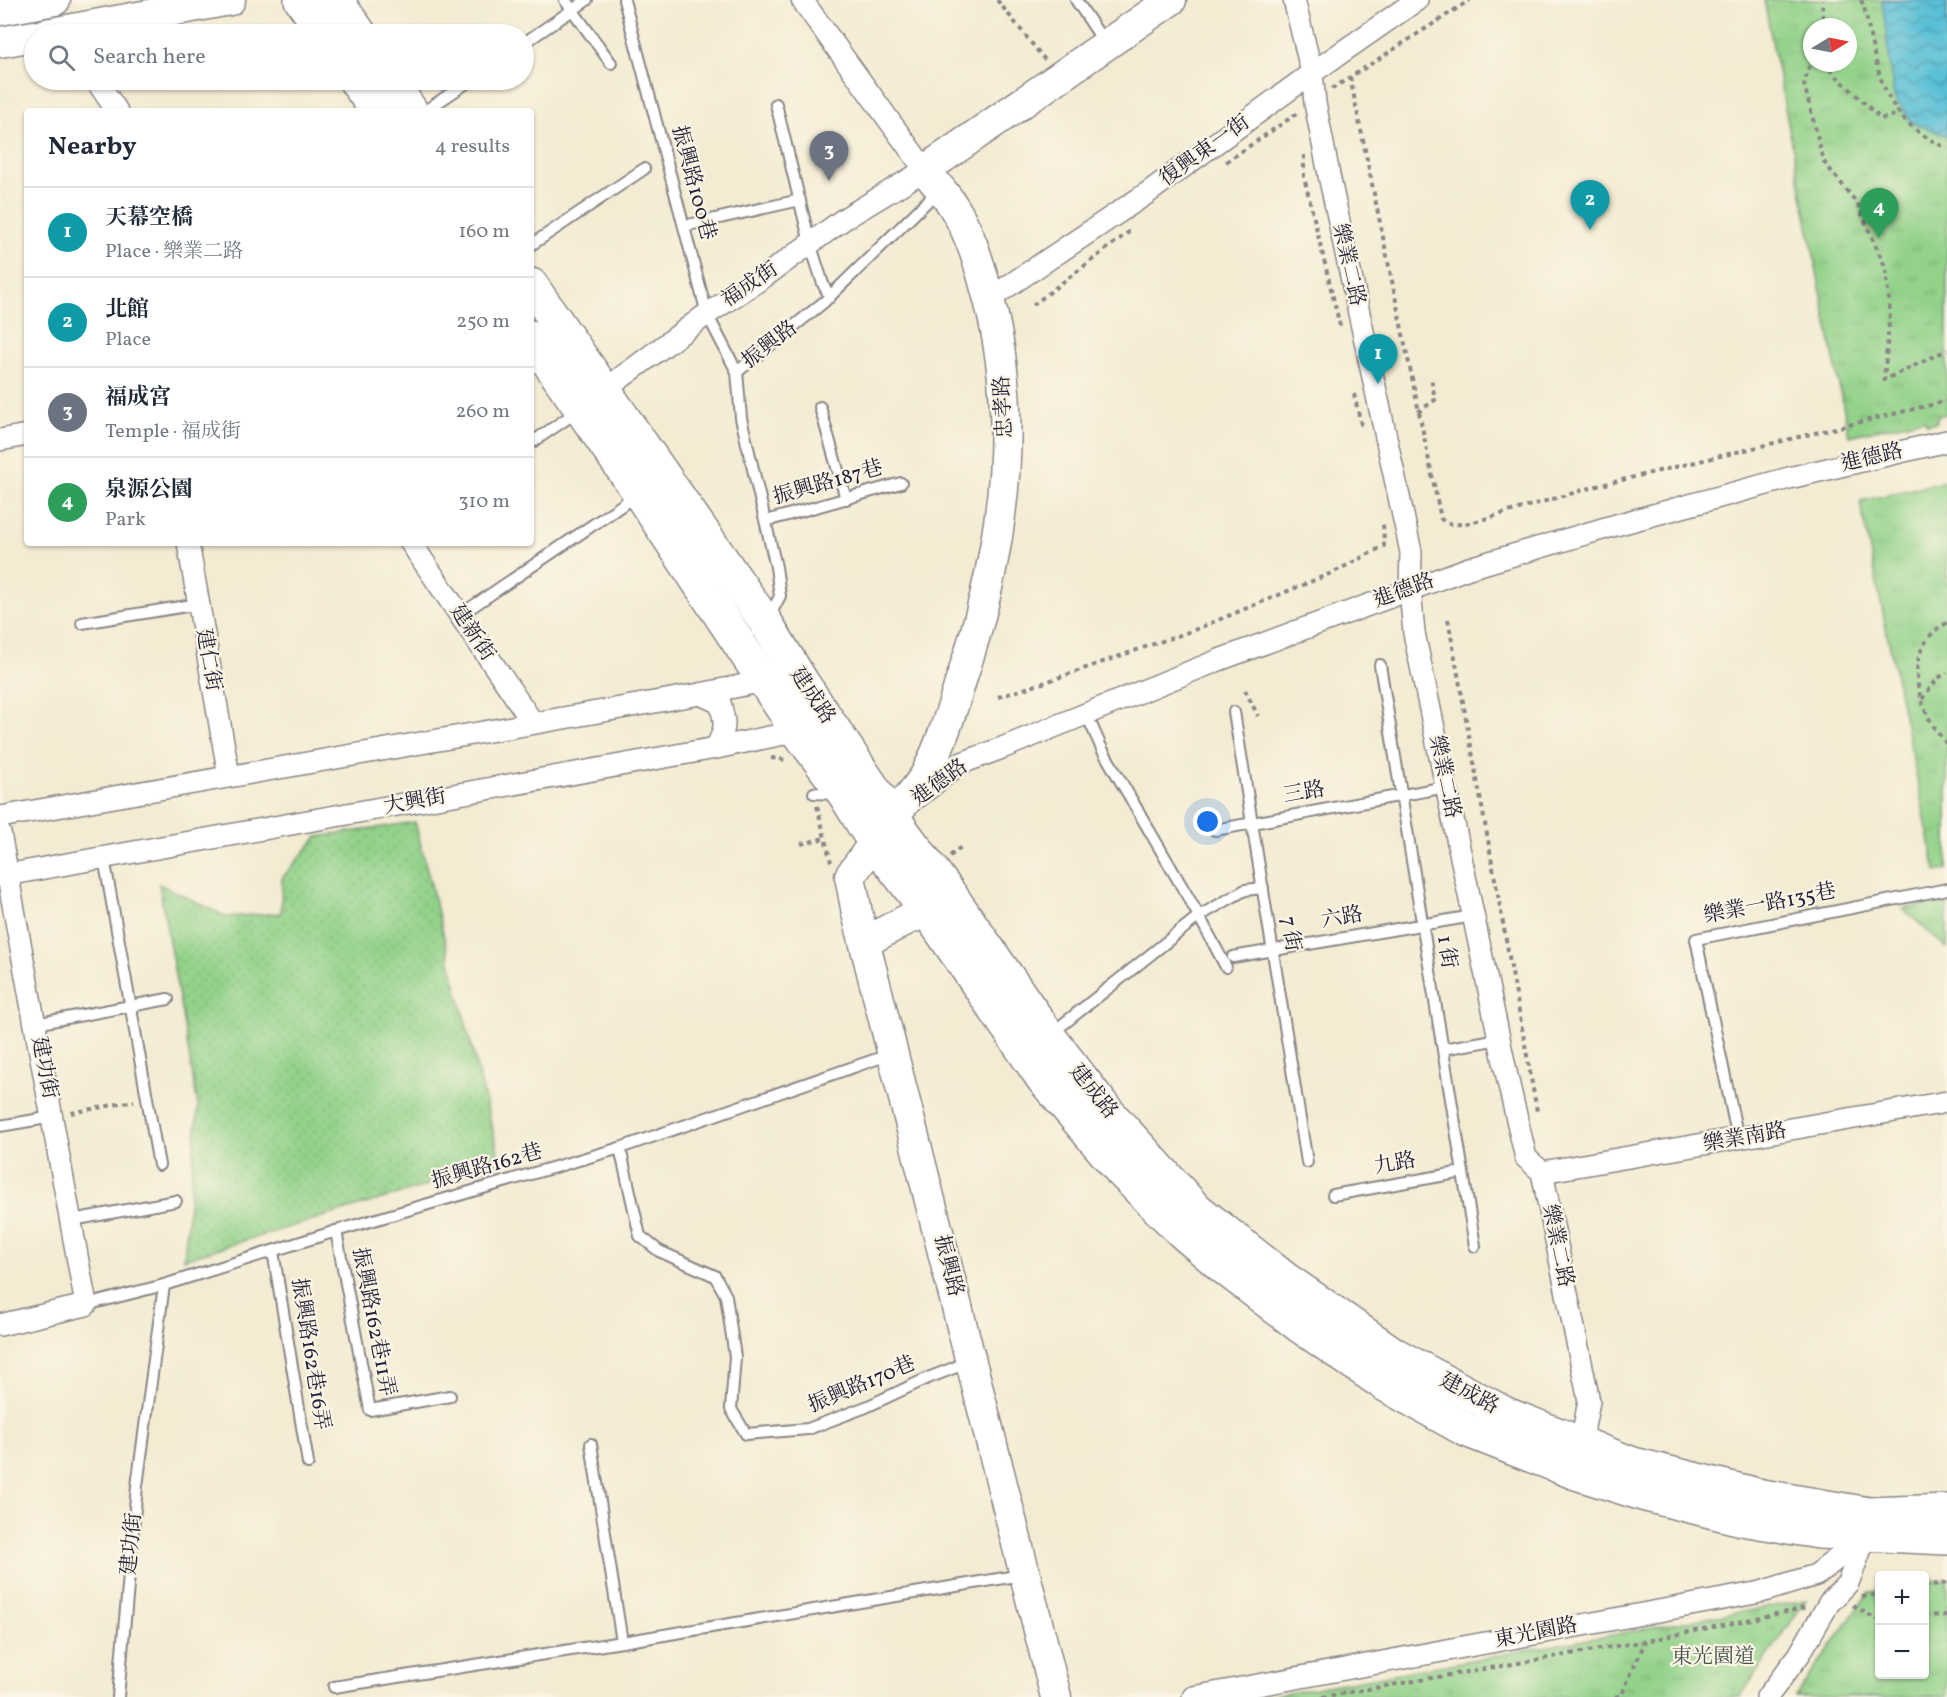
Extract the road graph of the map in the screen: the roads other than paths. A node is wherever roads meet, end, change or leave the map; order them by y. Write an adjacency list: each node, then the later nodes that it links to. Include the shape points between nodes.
1 (230, 0): 15 (main road)
2 (301, 0): 16 (main road)
3 (336, 0): 17 (main road)
4 (587, 0): 12 (lane)
5 (624, 0): 36 (lane, 振興路100巷)
6 (802, 0): 34 (street, 忠孝路)
7 (1076, 0): 21 (lane)
8 (1172, 0): 21 (main road, 振興路)
9 (1294, 0): 23 (street, 樂業二路)
10 (1417, 0): 23 (street, 復興東一街)
11 (42, 1): 13 (main road); 14 (street)
12 (569, 5): 18 (lane); 22 (lane)
13 (0, 9)
14 (53, 24)
15 (109, 24)
16 (318, 24)
17 (353, 24)
18 (534, 35)
19 (24, 38): 20 (main road)
20 (0, 42)
21 (1106, 45): 34 (main road, 振興路)
22 (610, 63)
23 (1312, 73): 41 (street, 復興東一街, via 1146,194); 57 (street, 樂業二路, via 1315,103 1411,552)
24 (103, 90): 29 (street)
25 (362, 90): 30 (main road)
26 (397, 90): 31 (main road)
27 (456, 90): 32 (lane)
28 (776, 104): 35 (lane)
29 (115, 108)
30 (375, 108)
31 (409, 108)
32 (429, 108)
33 (644, 169): 37 (lane)
34 (933, 180): 38 (street, 福成街, via 844,219); 40 (lane, 振興路); 41 (main road, 忠孝路, via 966,232)
35 (801, 200): 36 (lane); 38 (lane)
36 (684, 226): 42 (lane, 振興路100巷)
37 (534, 243)
38 (810, 243): 40 (lane); 42 (street, 福成街)
39 (534, 291): 45 (main road, 建成路)
40 (830, 297): 44 (lane, 振興路)
41 (989, 299): 76 (main road, 忠孝路, via 1002,363 1007,445 994,559 974,638 934,756 924,777)
42 (707, 314): 44 (lane, 振興路100巷); 45 (street, 福成街)
43 (534, 339): 45 (main road, 建成路)
44 (737, 372): 54 (lane, 振興路, via 741,418)
45 (592, 399): 49 (lane); 52 (main road, 建成路); 61 (main road, 建成路)
46 (820, 407): 53 (lane)
47 (24, 436): 48 (street)
48 (0, 440)
49 (534, 441)
50 (1947, 441): 57 (street, 進德路, via 1616,525)
51 (901, 483): 53 (lane, 振興路187巷)
52 (640, 494): 59 (lane); 63 (main road, 建成路)
53 (846, 499): 54 (lane, 振興路187巷)
54 (766, 521): 61 (lane, 振興路, via 780,596)
55 (189, 546): 58 (street, 建仁街)
56 (413, 546): 59 (street, 建新街)
57 (1410, 589): 66 (street, 進德路); 72 (street, 樂業二路, via 1414,633)
58 (199, 604): 60 (lane); 71 (street, 建仁街)
59 (460, 615): 68 (street, 建新街)
60 (82, 623)
61 (766, 623): 67 (main road, 建成路)
62 (1380, 665): 73 (lane, 1 街)
63 (764, 681): 64 (street); 69 (main road, 建成路)
64 (700, 694): 68 (street); 70 (street, via 720,703 726,721)
65 (1234, 712): 75 (lane, 7 街)
66 (1086, 713): 76 (street, 進德路, via 959,764); 85 (lane, via 1102,749)
67 (826, 716): 69 (street, 大興街); 76 (main road, 建成路)
68 (534, 723): 71 (street)
69 (796, 729): 70 (street, 大興街); 76 (main road, 建成路, via 830,794)
70 (716, 748): 79 (street, 大興街)
71 (229, 776): 74 (street)
72 (1446, 787): 73 (lane, 三路); 84 (street, 樂業二路)
73 (1401, 795): 75 (lane, 三路); 86 (lane, 1 街)
74 (0, 817)
75 (1252, 822): 77 (lane, 三路); 81 (lane, 7 街)
76 (883, 830): 83 (main road, 建成路); 87 (main road, 振興路, via 850,876); 94 (main road, 建成路, via 949,893)
77 (1215, 830)
78 (0, 833): 80 (street, 建功街)
79 (104, 858): 80 (street, 大興街); 92 (lane)
80 (4, 875): 93 (street, 建功街)
81 (1263, 888): 85 (lane, via 1245,890); 88 (lane, 7 街)
82 (1947, 889): 101 (lane, 樂業一路135巷, via 1696,939)
83 (928, 912): 87 (main road); 119 (main road, 建成路, via 1063,1104 1122,1172 1223,1267 1384,1384 1466,1430)
84 (1473, 915): 86 (lane, 六路); 95 (street, 樂業二路)
85 (1199, 916): 90 (lane); 94 (lane)
86 (1422, 924): 88 (lane, 六路); 96 (lane, 1 街)
87 (865, 942): 97 (main road, 振興路)
88 (1273, 950): 89 (lane, 六路); 103 (lane, 7 街)
89 (1233, 957)
90 (1226, 967)
91 (168, 999): 92 (lane)
92 (130, 1008): 93 (lane); 104 (lane)
93 (35, 1024): 99 (street, 建功街)
94 (1048, 1035): 119 (main road, 建成路, via 1106,1110 1195,1208 1260,1260 1394,1354)
95 (1499, 1039): 96 (lane); 106 (street, 樂業二路, via 1526,1158)
96 (1443, 1049): 105 (lane, 1 街)
97 (894, 1053): 102 (lane, 振興路162巷); 116 (main road, 振興路)
98 (1947, 1102): 101 (street, 樂業南路)
99 (53, 1117): 100 (lane); 109 (street, 建功街)
100 (0, 1126)
101 (1738, 1139): 106 (street, 樂業南路)
102 (620, 1148): 110 (lane, 振興路162巷); 116 (lane, 振興路170巷, via 640,1236 659,1251 715,1276 726,1296 735,1357 731,1409 746,1434 808,1429)
103 (1307, 1162)
104 (159, 1165)
105 (1463, 1172): 107 (lane, 九路); 111 (lane, 1 街)
106 (1542, 1172): 119 (street, 樂業二路, via 1590,1401)
107 (1333, 1195)
108 (176, 1201): 109 (lane)
109 (72, 1220): 114 (street, 建功街)
110 (336, 1231): 112 (lane, 振興路162巷); 117 (lane, 振興路162巷11弄, via 370,1410)
111 (1475, 1246)
112 (273, 1251): 113 (lane, 振興路162巷); 120 (lane, 振興路162巷16弄)
113 (164, 1285): 114 (lane, 振興路162巷); 127 (lane, 建功街, via 137,1486)
114 (86, 1305): 115 (street)
115 (0, 1325)
116 (972, 1360): 124 (main road, 振興路)
117 (450, 1396)
118 (591, 1444): 125 (lane)
119 (1577, 1457): 122 (main road, 建成路, via 1646,1495 1742,1519 1820,1532)
120 (308, 1463)
121 (1947, 1511): 122 (main road, 建成路)
122 (1868, 1525): 123 (main road, 建成路); 129 (street, 東光園路, via 1816,1575 1761,1592); 130 (street, via 1848,1583 1837,1602)
123 (1947, 1538)
124 (1025, 1574): 125 (lane); 128 (main road, 振興路)
125 (622, 1642): 126 (lane)
126 (334, 1687)
127 (118, 1697)
128 (1056, 1697)
129 (1193, 1697)
130 (1767, 1697)

